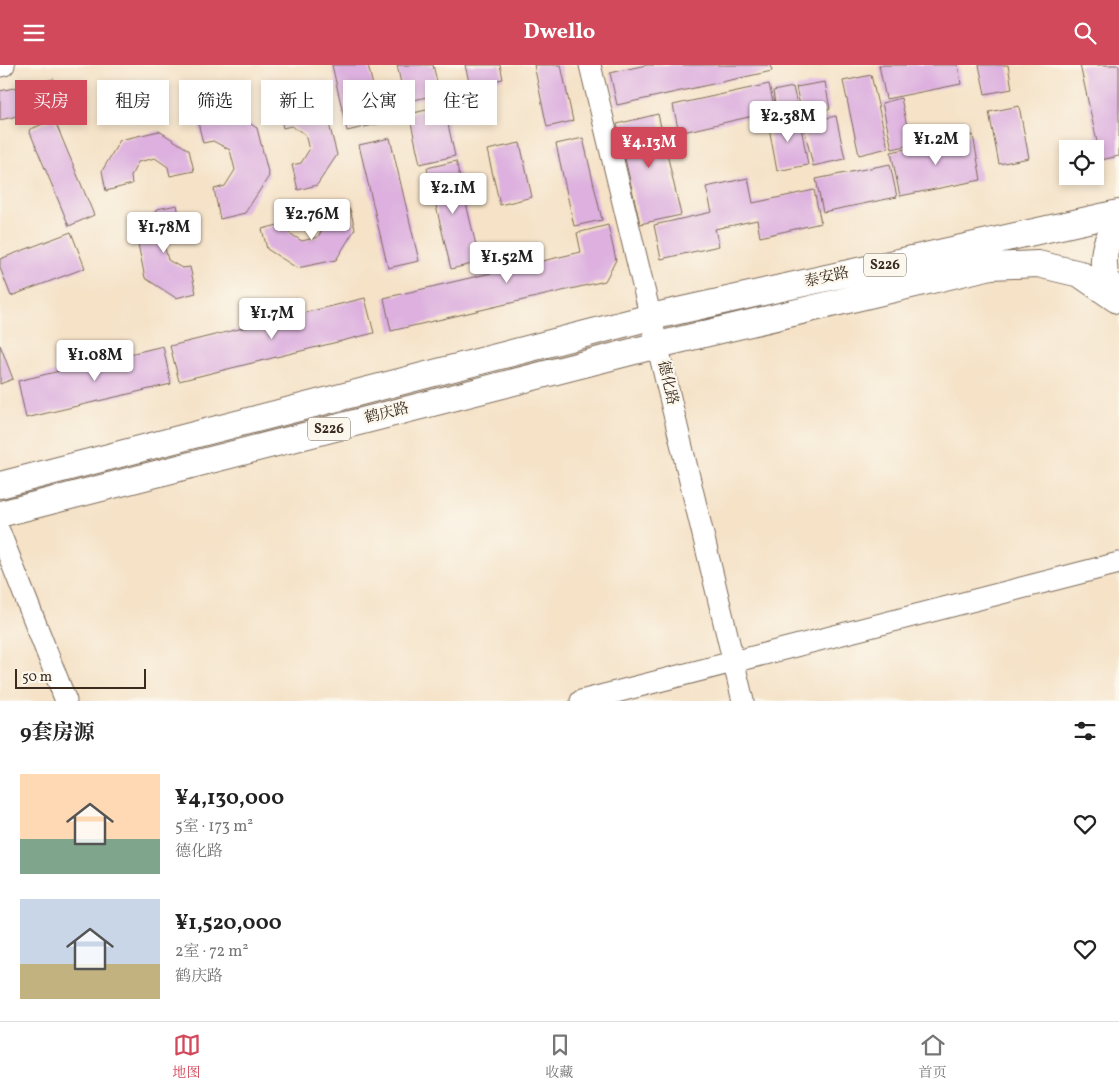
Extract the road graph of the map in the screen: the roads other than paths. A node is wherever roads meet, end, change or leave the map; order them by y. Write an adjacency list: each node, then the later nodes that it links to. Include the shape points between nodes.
1 (4, 65): 3 (street)
2 (590, 65): 7 (street, 德化路)
3 (0, 66)
4 (1119, 213): 7 (main road, 泰安路 / S226)
5 (1119, 223): 6 (main road, via 1105,248 1103,266 1107,283)
6 (1118, 300): 8 (main road, 泰安路 / S226, via 1080,274 1038,264 991,266)
7 (651, 317): 8 (street, 德化路); 9 (main road, 鹤庆路 / S226)
8 (658, 345): 10 (main road, 鹤庆路 / S226); 13 (street, 德化路)
9 (0, 485)
10 (0, 514)
11 (0, 533): 14 (street)
12 (1119, 563): 13 (street)
13 (734, 661): 15 (street); 16 (street, 德化路)
14 (66, 701)
15 (581, 701)
16 (744, 701)

